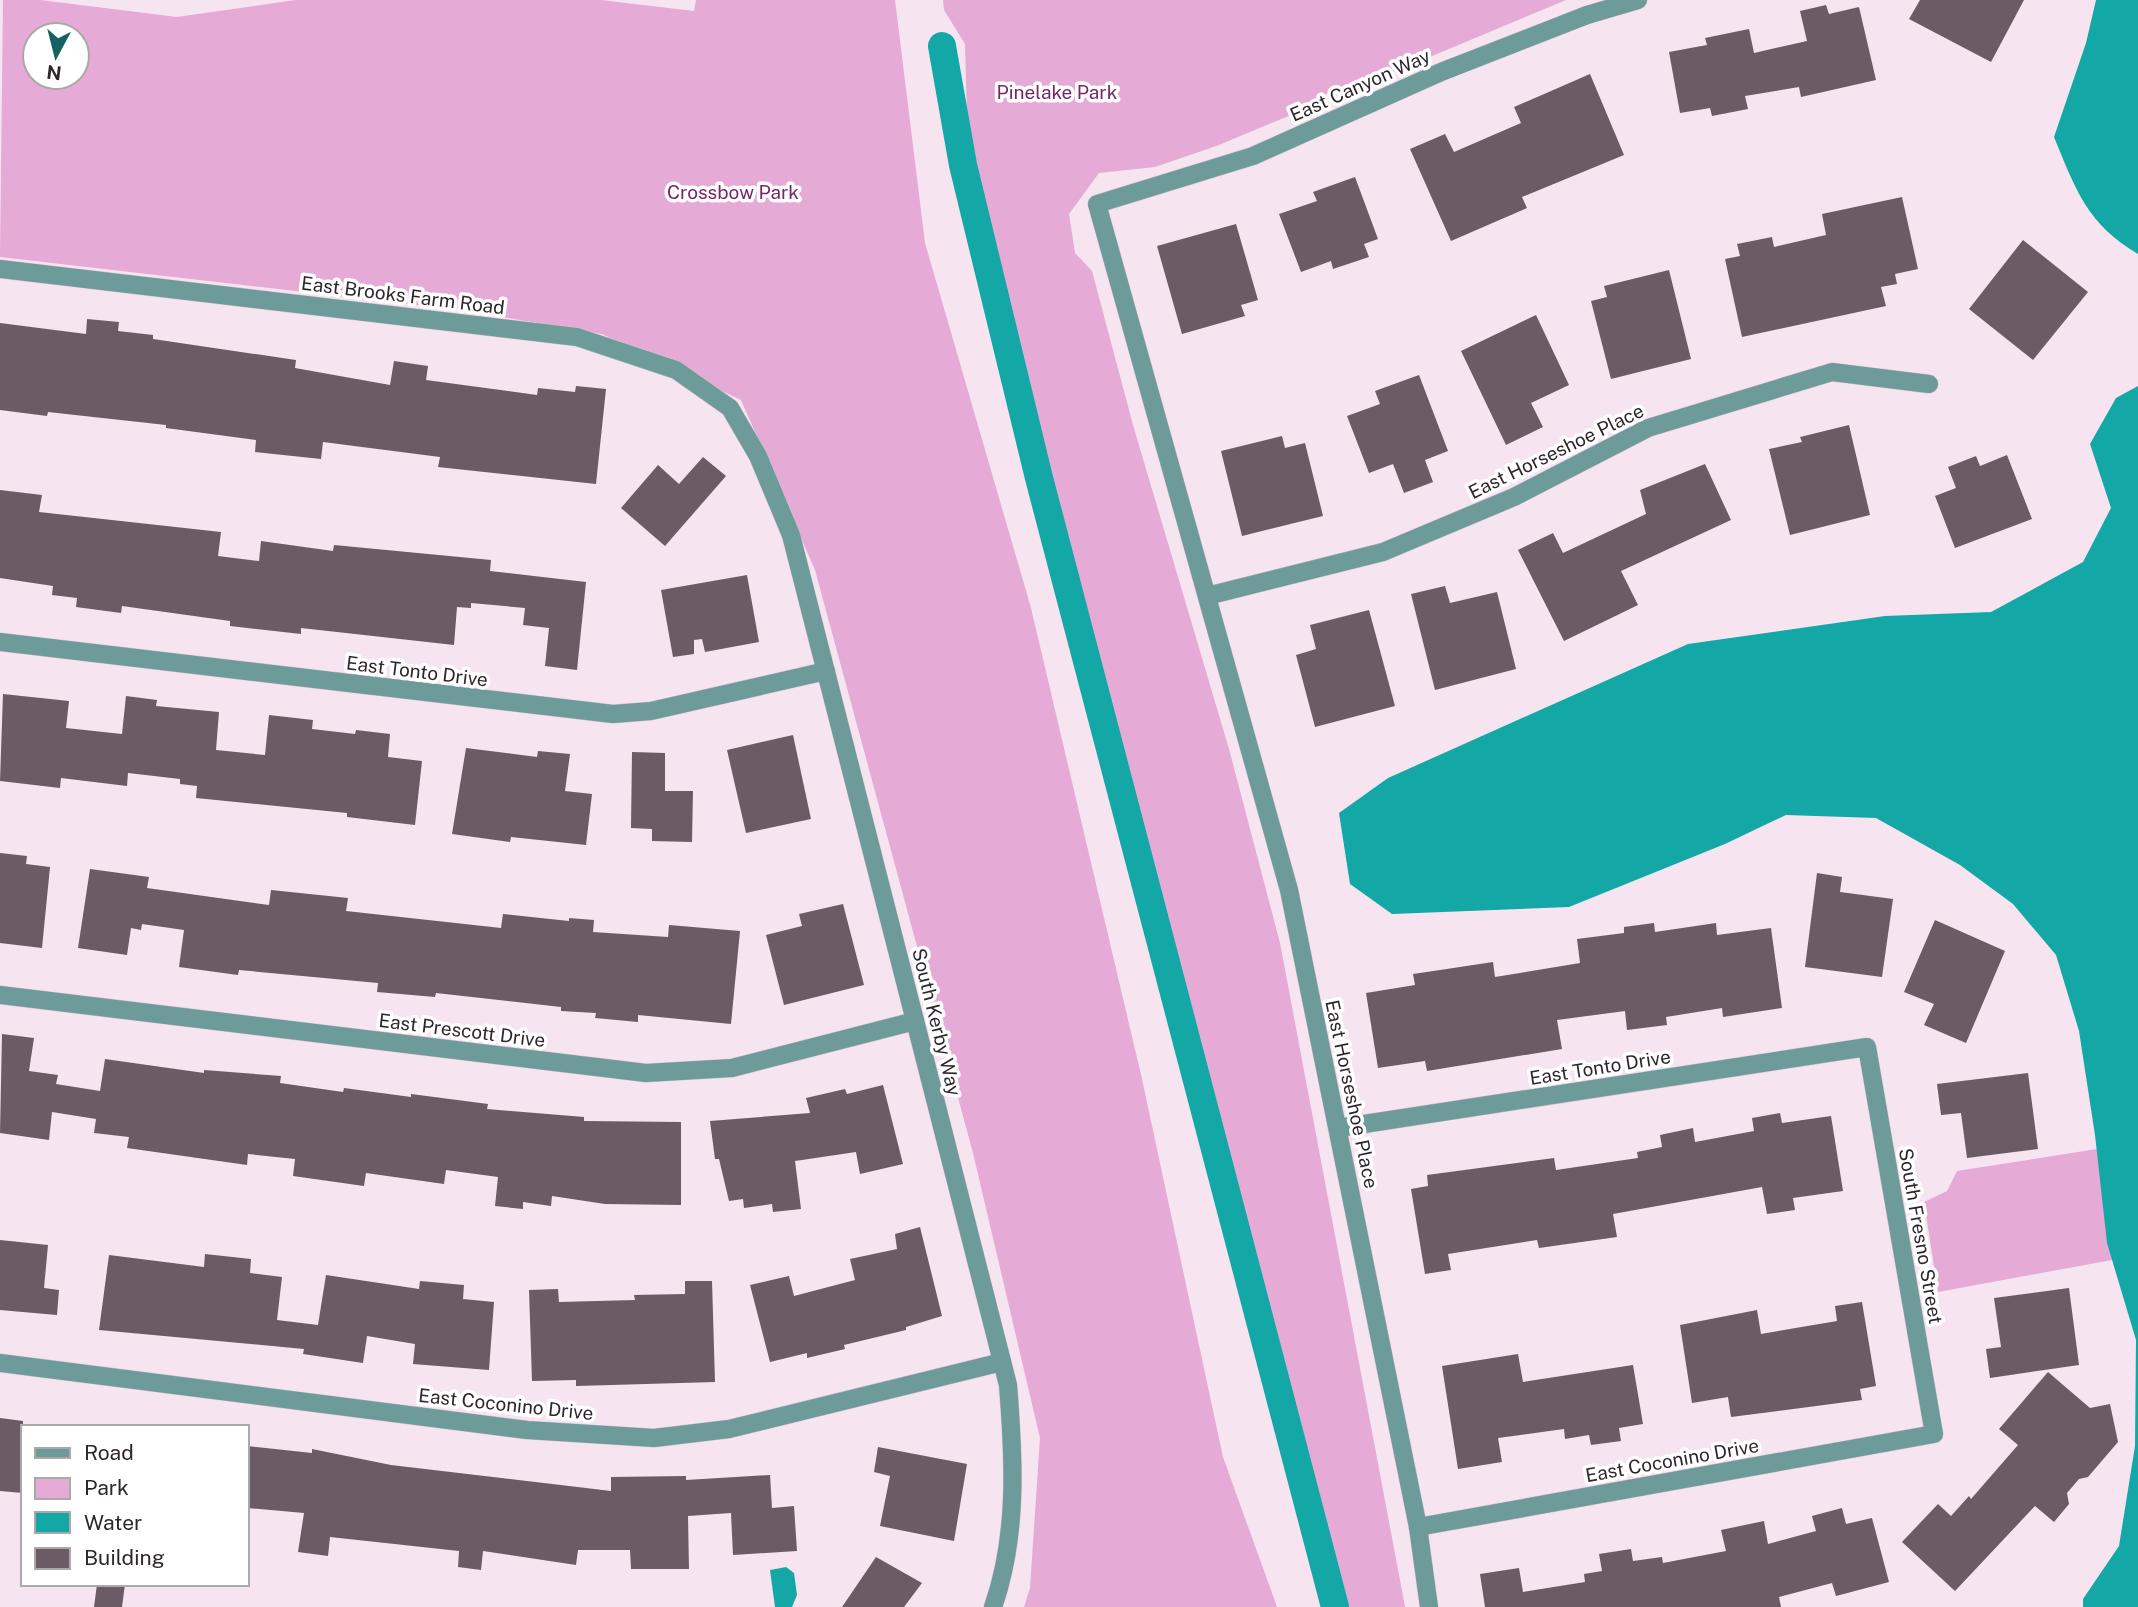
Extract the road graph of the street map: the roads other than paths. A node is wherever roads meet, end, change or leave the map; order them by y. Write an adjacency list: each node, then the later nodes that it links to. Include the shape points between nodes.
1 (1638, 0): 2 (street, East Canyon Way, via 1441,72 1253,156)
2 (1097, 204): 6 (street, East Horseshoe Place)
3 (0, 269): 5 (street, East Brooks Farm Road, via 577,337 676,370 730,408)
4 (1928, 384): 6 (street, East Horseshoe Place, via 1832,372 1648,428 1514,497 1383,552)
5 (758, 456): 8 (street, South Kerby Way, via 791,535)
6 (1207, 596): 12 (street, East Horseshoe Place, via 1289,890)
7 (0, 642): 8 (street, East Tonto Drive, via 612,714 652,711)
8 (826, 671): 10 (street, South Kerby Way)
9 (0, 995): 10 (street, East Prescott Drive, via 646,1073 732,1068)
10 (915, 1021): 13 (street, South Kerby Way)
11 (1867, 1047): 12 (street, East Tonto Drive); 15 (street, South Fresno Street)
12 (1338, 1128): 16 (street, East Horseshoe Place)
13 (1002, 1362): 14 (street, East Coconino Drive, via 729,1429 654,1438 527,1430); 17 (street, South Kerby Way, via 1015,1464 1004,1574)
14 (0, 1363)
15 (1934, 1434): 16 (street, East Coconino Drive)
16 (1418, 1527): 18 (street, East Horseshoe Place)
17 (993, 1607)
18 (1429, 1607)

